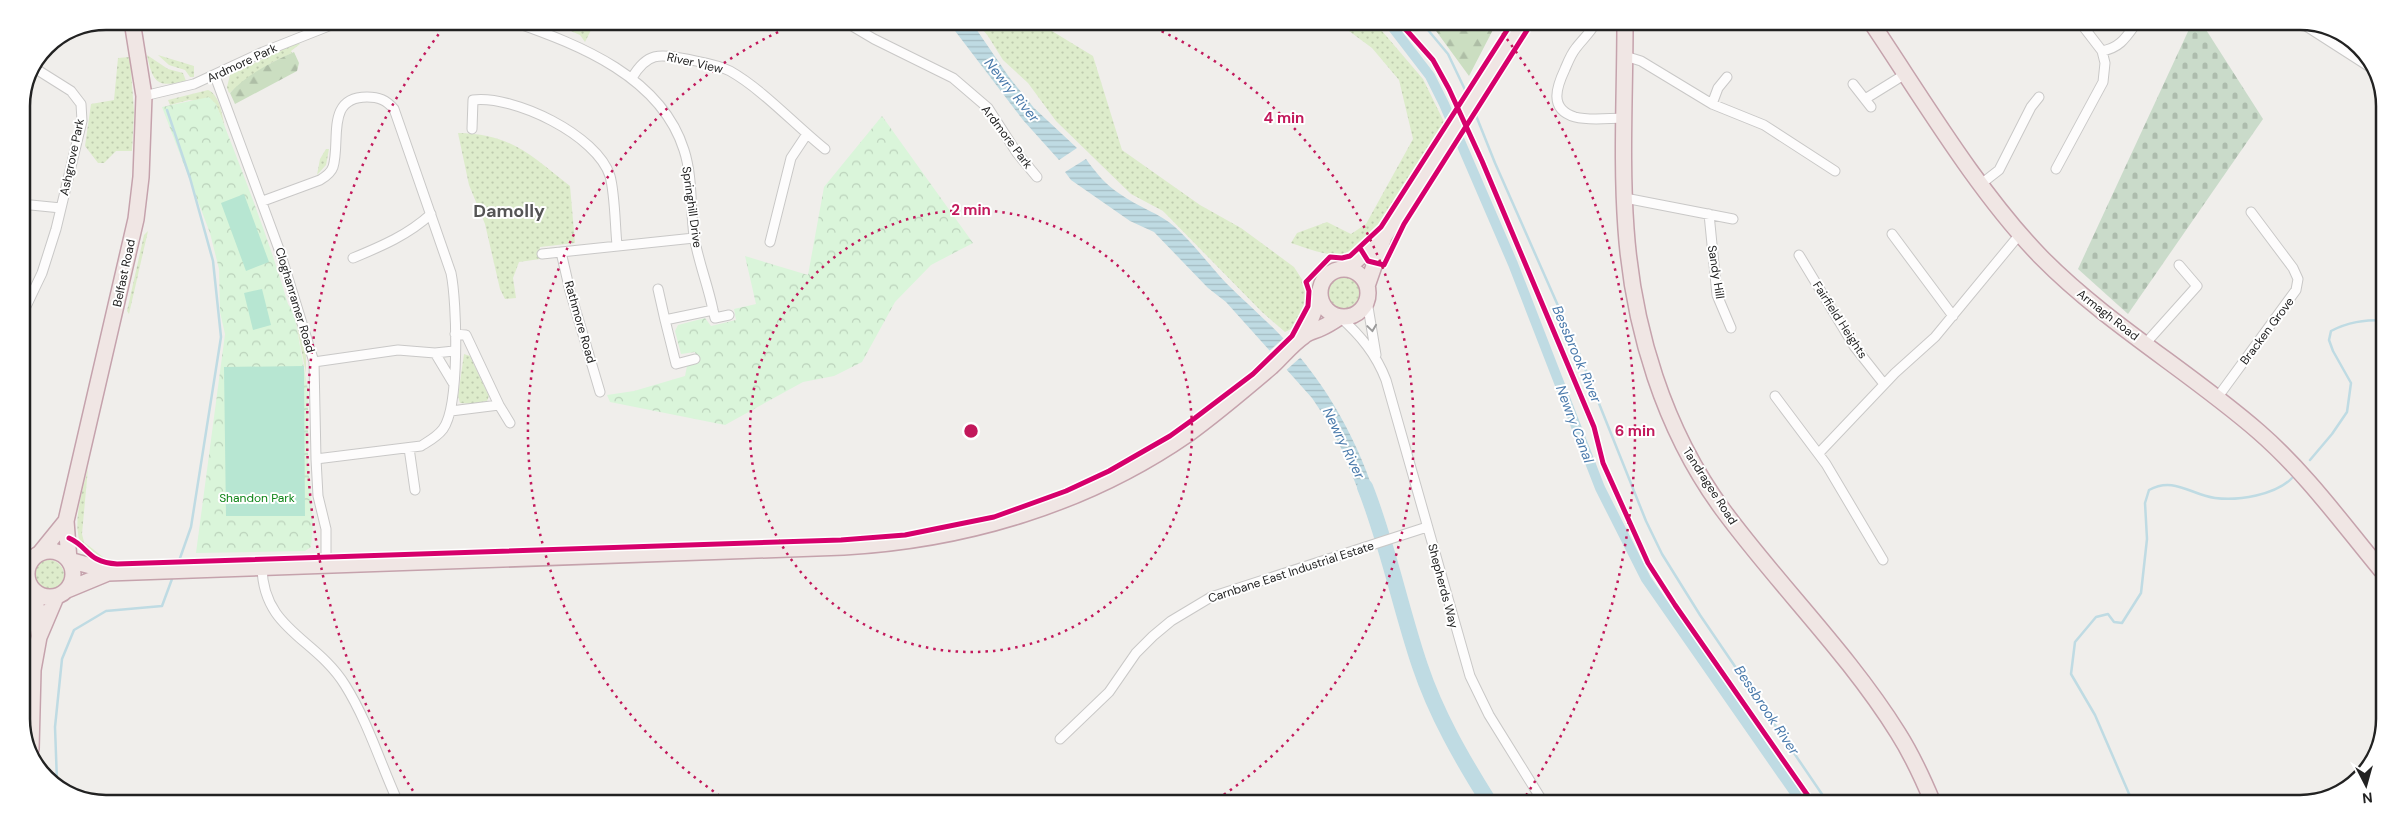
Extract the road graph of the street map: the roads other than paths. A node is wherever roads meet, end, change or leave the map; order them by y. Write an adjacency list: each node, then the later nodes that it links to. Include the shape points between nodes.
1 (133, 30): 21 (highway, Belfast Road)
2 (319, 30): 17 (street, Ardmore Park)
3 (534, 30): 19 (street, Springhill Drive, via 588,52)
4 (859, 30): 32 (street, Ardmore Park, via 953,78 988,108)
5 (1516, 30): 44 (highway)
6 (1591, 30): 26 (street, via 1574,50 1556,90 1560,106 1576,117)
7 (1625, 30): 13 (highway, Tandragee Road)
8 (1877, 30): 16 (highway, Armagh Road)
9 (2086, 30): 12 (street)
10 (2131, 30): 12 (street, via 2122,43)
11 (2316, 32): 14 (street)
12 (2102, 51): 30 (street, via 2105,63 2103,82)
13 (1625, 56): 24 (street, via 1640,61); 26 (highway, Tandragee Road)
14 (2362, 62)
15 (39, 71): 37 (street, Ashgrove Park, via 71,90 81,104 82,121)
16 (1907, 73): 23 (street); 33 (highway, Armagh Road)
17 (215, 76): 21 (street, Ardmore Park, via 187,87); 35 (street, Cloghanramer Road)
18 (1727, 77): 24 (street, via 1718,88)
19 (632, 78): 28 (street, River View, via 644,61 654,56 666,55 718,66 752,87); 45 (street, Springhill Drive, via 659,104 678,132 688,172)
20 (1853, 84): 23 (street)
21 (144, 96): 84 (highway, Belfast Road, via 136,219)
22 (2039, 97): 33 (street, via 2031,106 1999,170)
23 (1865, 99): 25 (street)
24 (1712, 104): 31 (street, via 1764,125)
25 (1871, 107)
26 (1625, 118): 34 (highway, Tandragee Road)
27 (472, 129): 47 (street, via 472,100 483,99 526,108 551,120 587,145 602,160 610,177)
28 (807, 134): 29 (street, River View); 46 (street, via 791,158)
29 (824, 148)
30 (2056, 168)
31 (1835, 171)
32 (1038, 177)
33 (1981, 184): 43 (highway, Armagh Road)
34 (1625, 198): 40 (street); 101 (highway, Tandragee Road, via 1637,310 1655,375 1682,441 1727,515 1882,709 1912,758)
35 (262, 201): 39 (street, via 327,175 333,168 339,113 352,99 370,97 388,101 394,109); 71 (street, Cloghanramer Road)
36 (30, 205): 37 (street, Ashgrove Park)
37 (61, 208): 57 (street, Ashgrove Park, via 42,273)
38 (2251, 212): 76 (street, Bracken Grove, via 2293,268 2298,279 2296,290)
39 (431, 214): 51 (street, via 414,229 391,242); 64 (street, via 451,273 455,294)
40 (1709, 214): 41 (street); 63 (street, Sandy Hill, via 1717,294)
41 (1733, 219)
42 (1892, 234): 60 (street)
43 (2020, 234): 60 (street); 66 (highway, Armagh Road, via 2067,282)
44 (1384, 237): 53 (highway); 55 (highway)
45 (694, 238): 47 (street); 58 (street, Springhill Drive)
46 (770, 242)
47 (617, 245): 48 (street)
48 (561, 252): 49 (street); 74 (street, Rathmore Road)
49 (542, 254)
50 (1798, 256): 73 (street, Fairfield Heights, via 1854,346)
51 (353, 258)
52 (2179, 265): 66 (street, via 2196,286)
53 (1346, 268): 55 (highway, via 1360,274); 56 (highway, via 1326,276)
54 (658, 290): 62 (street)
55 (1367, 293): 61 (highway, via 1364,307 1354,315); 69 (street, Shepherds Way, one-way to 69)
56 (1320, 296): 61 (highway, via 1328,310); 65 (highway)
57 (30, 298)
58 (713, 310): 59 (street, via 716,318); 62 (street)
59 (729, 315)
60 (1953, 316): 73 (street)
61 (1340, 317): 65 (highway); 69 (street, Shepherds Way)
62 (665, 320): 70 (street, via 676,364)
63 (1731, 328)
64 (455, 334): 67 (street); 77 (street, via 466,335)
65 (1301, 338): 90 (highway, via 1272,366 1187,434 1122,473 1085,492 1027,514 947,534 853,547)
66 (2145, 344): 76 (highway, Armagh Road)
67 (454, 351): 68 (street); 72 (street)
68 (435, 352): 71 (street, via 398,350); 72 (street)
69 (1376, 356): 85 (street, Shepherds Way, via 1396,410)
70 (695, 359)
71 (314, 362): 82 (street, Cloghanramer Road)
72 (453, 383): 78 (street)
73 (1884, 384): 81 (street)
74 (600, 392)
75 (1775, 396): 81 (street)
76 (2217, 398): 89 (highway, Armagh Road, via 2300,471)
77 (499, 405): 78 (street); 79 (street)
78 (451, 411): 80 (street, via 443,429 432,439 421,446)
79 (510, 423)
80 (408, 448): 82 (street); 83 (street)
81 (1819, 453): 88 (street)
82 (316, 459): 90 (street, Cloghanramer Road, via 318,496 326,529)
83 (416, 490)
84 (66, 521): 86 (highway, Belfast Road); 87 (highway, Belfast Road)
85 (1428, 528): 98 (street, Carnbane East Industrial Estate, via 1211,598 1189,609 1141,647 1109,692); 100 (street, Shepherds Way, via 1470,676 1489,715)
86 (31, 558): 87 (highway, via 54,551)
87 (69, 560): 92 (highway); 95 (highway, via 74,575)
88 (1883, 560)
89 (2376, 563)
90 (326, 565): 91 (highway)
91 (262, 567): 92 (highway); 99 (street, via 264,588 276,615 320,653 346,685)
92 (108, 572): 95 (highway)
93 (30, 588): 95 (highway, via 42,596)
94 (30, 592): 96 (highway)
95 (62, 593): 96 (highway)
96 (39, 637): 97 (highway, via 33,670)
97 (31, 731)
98 (1060, 739)
99 (395, 795)
100 (1539, 795)
101 (1929, 795)

